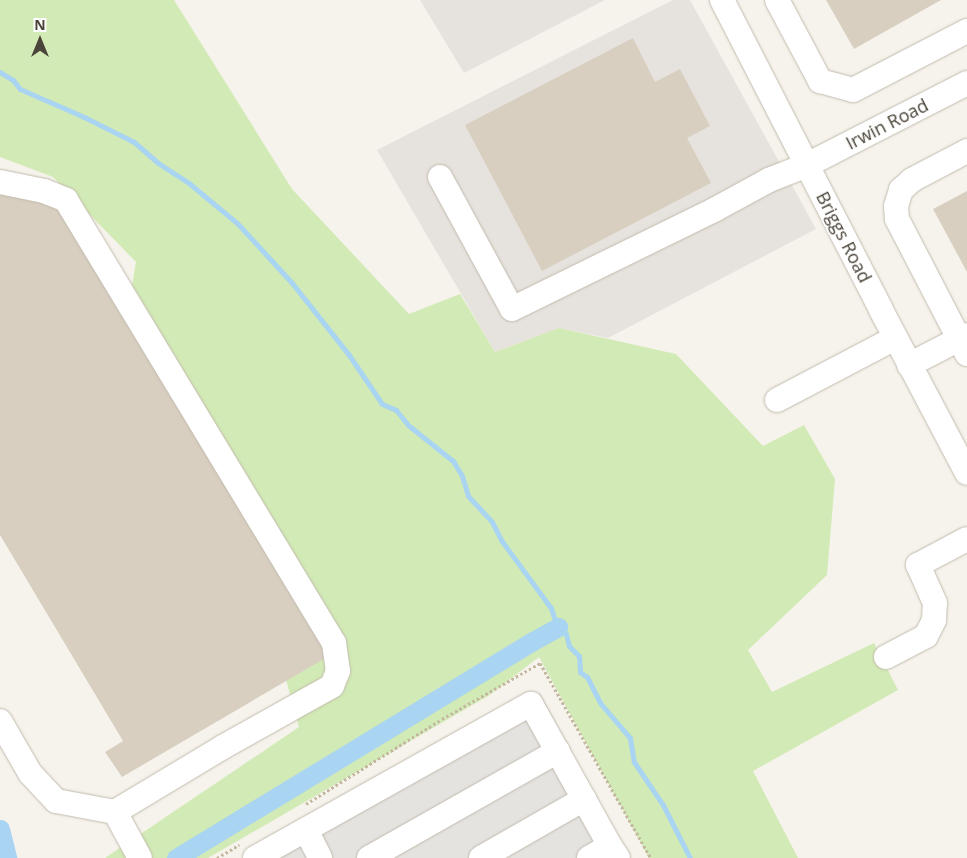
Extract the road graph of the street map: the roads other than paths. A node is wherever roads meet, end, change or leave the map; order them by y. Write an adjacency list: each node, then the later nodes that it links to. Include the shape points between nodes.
1 (722, 0): 6 (street, Briggs Road)
2 (777, 0): 3 (street, via 820,80 853,90)
3 (967, 32)
4 (967, 83): 6 (street, Irwin Road)
5 (967, 151): 10 (street, via 912,180 901,190 896,206 897,219)
6 (807, 165): 7 (street, Irwin Road, via 769,180 512,309); 9 (street, Briggs Road)
7 (440, 177)
8 (0, 182): 19 (street, via 44,191 66,200 334,643 338,671 332,686)
9 (895, 338): 11 (street, Briggs Road); 12 (street)
10 (964, 342): 11 (street)
11 (910, 365): 13 (street, Briggs Road)
12 (777, 400)
13 (967, 473)
14 (967, 539): 15 (street, via 918,565 935,603 934,620 926,636)
15 (886, 657)
16 (0, 721): 19 (street, via 30,773 56,801)
17 (558, 751): 18 (street); 20 (street, via 532,704); 25 (street)
18 (584, 799): 21 (street); 26 (street)
19 (115, 812): 22 (street)
20 (306, 830): 23 (street); 24 (street)
21 (614, 852): 27 (street)
22 (140, 858)
23 (256, 858)
24 (320, 858)
25 (369, 858)
26 (481, 858)
27 (589, 858)

